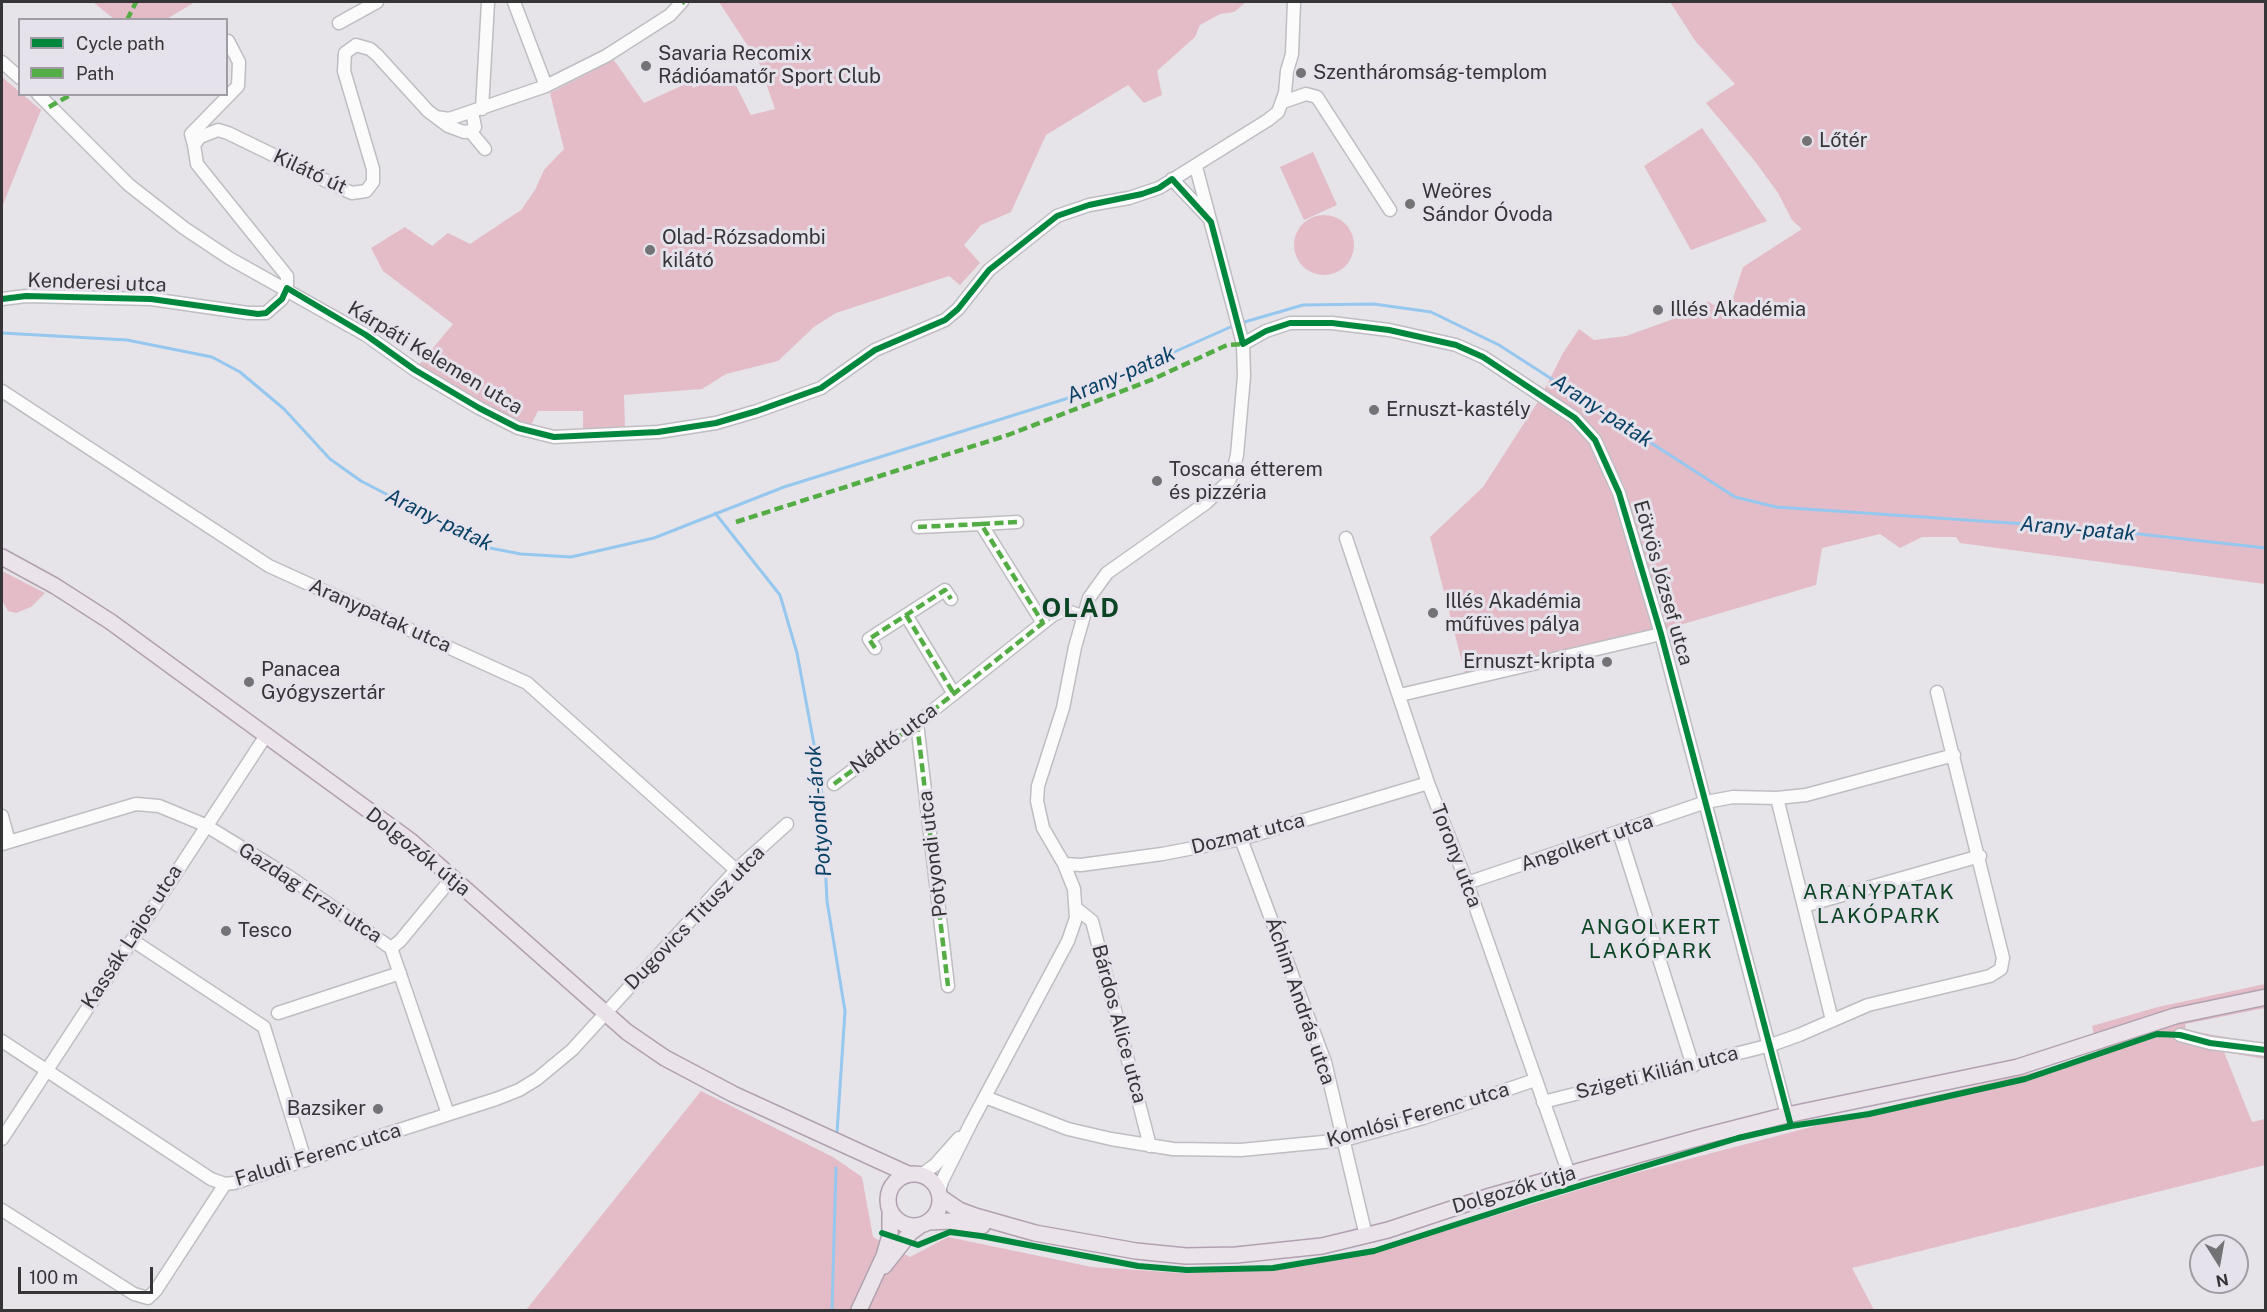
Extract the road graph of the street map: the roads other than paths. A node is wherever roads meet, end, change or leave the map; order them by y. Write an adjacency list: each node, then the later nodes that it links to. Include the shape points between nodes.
1 (377, 2): 6 (street)
2 (488, 2): 13 (street)
3 (514, 2): 10 (street)
4 (682, 2): 10 (street, via 670,15 606,56)
5 (1294, 2): 12 (street, via 1292,54)
6 (339, 23)
7 (228, 41): 16 (street, via 239,62 238,86 190,134)
8 (2, 62): 9 (street)
9 (18, 76)
10 (546, 86): 13 (street)
11 (40, 96): 22 (street, Kárpáti Kelemen utca, via 150,203 229,258)
12 (1283, 102): 18 (street, Kárpáti Kelemen utca, via 1268,120); 20 (street, via 1306,94 1317,97)
13 (477, 110): 14 (street, via 449,119); 15 (street, via 475,127)
14 (435, 117): 15 (street, via 448,126); 16 (street, Kilátó út, via 370,49 356,45 345,53 344,71 373,169 373,182 366,191 352,193 218,130 200,137)
15 (470, 131): 17 (street)
16 (194, 145): 22 (street, via 197,164 287,276)
17 (485, 149)
18 (1196, 167): 19 (street, Kárpáti Kelemen utca); 21 (street)
19 (1172, 179): 21 (street); 22 (street, Kárpáti Kelemen utca, via 1142,194 1057,216 989,270 945,320 875,350 834,381 757,411 685,429 572,438 518,428 415,370 366,334)
20 (1390, 210)
21 (1211, 222): 24 (street)
22 (287, 288): 23 (street, Kenderesi utca, via 282,299 266,313 258,314 151,299)
23 (2, 299)
24 (1243, 340): 33 (street, via 1237,455 1229,481 1206,503 1107,573); 35 (street, Eötvös József utca, via 1290,323 1353,325 1424,336 1483,357 1575,418 1595,440 1620,493)
25 (2, 391): 55 (street, Aranypatak utca, via 269,566 527,683)
26 (1017, 522): 27 (street)
27 (981, 524): 28 (street); 34 (street)
28 (918, 527)
29 (1346, 538): 39 (street, Torony utca)
30 (2, 557): 41 (main road, Dolgozók útja, via 111,622)
31 (951, 600): 32 (street, via 945,590)
32 (906, 615): 36 (street, via 869,639); 38 (street, Nádtó utca)
33 (1082, 616): 34 (street, Nádtó utca, via 1064,610); 54 (street, via 1063,708 1037,793 1043,828)
34 (1042, 623): 38 (street, Nádtó utca)
35 (1661, 634): 39 (street); 46 (street, Eötvös József utca)
36 (875, 648)
37 (1937, 692): 42 (street)
38 (954, 694): 40 (street, Nádtó utca)
39 (1400, 694): 43 (street, Torony utca)
40 (917, 723): 44 (street, Nádtó utca); 63 (street, Potyondi utca)
41 (265, 737): 49 (street, Kassák Lajos utca); 56 (main road, Dolgozók útja, via 412,842)
42 (1954, 756): 45 (street, Angolkert utca, via 1832,790); 53 (street)
43 (1428, 783): 51 (street, Dozmat utca); 57 (street, Torony utca)
44 (834, 784)
45 (1777, 798): 46 (street, Angolkert utca, via 1733,797); 58 (street)
46 (1706, 802): 50 (street, Angolkert utca); 70 (street, Eötvös József utca)
47 (2, 816): 52 (street)
48 (787, 824): 55 (street, Dugovics Titusz utca)
49 (205, 825): 52 (street, Gazdag Erzsi utca, via 159,806 136,804); 60 (street, Kassák Lajos utca); 61 (street, Gazdag Erzsi utca, via 288,876)
50 (1619, 832): 57 (street, Angolkert utca); 72 (street)
51 (1241, 839): 54 (street, Dozmat utca, via 1162,854); 81 (street, Áchim András utca, via 1325,1062)
52 (5, 843)
53 (1980, 856): 58 (street); 67 (street, Szigeti Kilián utca, via 2003,958 2001,969 1990,976 1868,1005)
54 (1064, 864): 59 (street)
55 (736, 870): 66 (street, Dugovics Titusz utca)
56 (452, 878): 61 (street); 66 (main road, Dolgozók útja)
57 (1467, 883): 74 (street, Torony utca)
58 (1804, 906): 67 (street)
59 (1077, 909): 75 (street, via 1068,941); 83 (street, Bárdos Alice utca, via 1092,921)
60 (132, 940): 73 (street, Kassák Lajos utca); 84 (street, via 264,1027)
61 (391, 948): 62 (street, Gazdag Erzsi utca)
62 (400, 973): 65 (street); 77 (street, Gazdag Erzsi utca)
63 (948, 986)
64 (2265, 997): 78 (main road, Dolgozók útja, via 2175,1016 2018,1067)
65 (278, 1013)
66 (604, 1013): 77 (street, Faludi Ferenc utca, via 572,1050 537,1079 519,1090); 82 (main road, Dolgozók útja, via 687,1070)
67 (1832, 1020): 70 (street, Szigeti Kilián utca)
68 (2180, 1035): 71 (street)
69 (2, 1041): 73 (street, Faludi Ferenc utca)
70 (1771, 1045): 72 (street, Szigeti Kilián utca); 78 (street, Eötvös József utca)
71 (2265, 1050)
72 (1693, 1066): 76 (street, Szigeti Kilián utca)
73 (46, 1069): 80 (street, Kassák Lajos utca); 87 (street, Faludi Ferenc utca, via 211,1179)
74 (1534, 1080): 76 (street, Torony utca); 81 (street, Komlósi Ferenc utca)
75 (985, 1097): 79 (street); 83 (street, Komlósi Ferenc utca, via 1068,1129)
76 (1544, 1102): 85 (street, Torony utca)
77 (447, 1114): 84 (street, Faludi Ferenc utca)
78 (1787, 1115): 85 (main road, Dolgozók útja)
79 (971, 1123): 86 (street, via 935,1165); 88 (street, via 942,1181)
80 (2, 1139)
81 (1344, 1140): 83 (street, Komlósi Ferenc utca, via 1241,1150); 93 (street, Áchim András utca)
82 (835, 1141): 86 (main road, Dolgozók útja); 89 (main road, Dolgozók útja, via 881,1176)
83 (1150, 1146)
84 (305, 1160): 87 (street, Faludi Ferenc utca)
85 (1569, 1174): 93 (main road, Dolgozók útja)
86 (914, 1175): 88 (main road, via 934,1183); 89 (main road, via 892,1185)
87 (225, 1184): 90 (street, via 148,1298 134,1294)
88 (940, 1194): 91 (main road, via 938,1211); 92 (main road, Dolgozók útja, via 959,1210)
89 (889, 1205): 91 (main road, via 903,1224); 94 (main road, via 890,1235)
90 (2, 1210)
91 (925, 1224): 92 (main road, Dolgozók útja, via 951,1221); 94 (main road, via 910,1233)
92 (1035, 1233): 93 (main road, Dolgozók útja, via 1186,1256 1271,1252)
93 (1366, 1236)
94 (875, 1277): 95 (main road)
95 (859, 1311)

